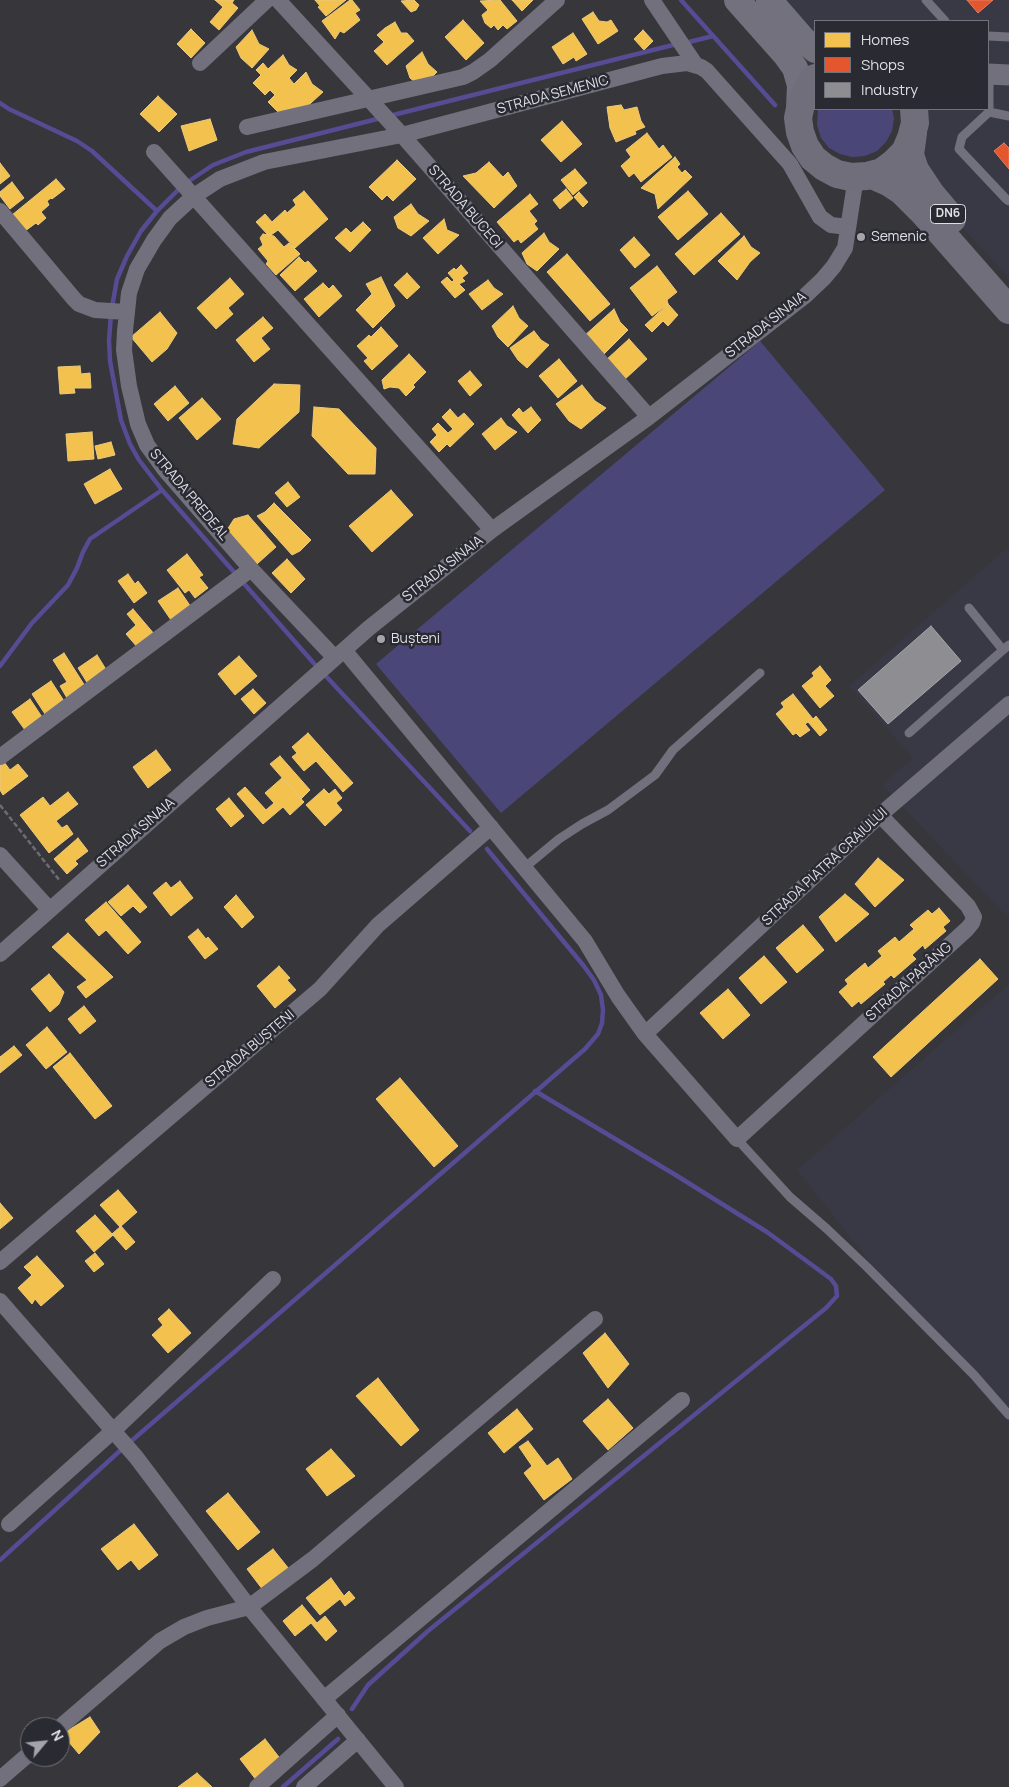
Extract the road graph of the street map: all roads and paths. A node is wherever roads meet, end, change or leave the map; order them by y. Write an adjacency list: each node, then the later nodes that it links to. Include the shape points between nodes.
1 (266, 0): 12 (street)
2 (278, 0): 16 (street, STRADA BUCEGI)
3 (557, 0): 16 (street, via 473,72)
4 (652, 0): 13 (street)
5 (737, 0): 17 (main road, DN6, via 795,68 800,85)
6 (926, 0): 8 (lane)
7 (779, 4): 11 (main road)
8 (944, 20)
9 (989, 36): 10 (lane)
10 (1009, 37)
11 (809, 44)
12 (200, 63)
13 (694, 64): 22 (street, STRADA SEMENIC, via 662,66); 28 (street, via 712,76 790,164 820,217 831,225)
14 (995, 74): 18 (lane)
15 (814, 79): 17 (highway, DN6)
16 (372, 104): 21 (street); 22 (street, STRADA BUCEGI)
17 (800, 109): 24 (highway, DN6, via 800,132 813,158 837,174)
18 (989, 112): 19 (lane); 26 (lane, via 962,137 959,149)
19 (1009, 116)
20 (915, 117): 24 (highway, DN6, via 907,148 898,160 886,169); 29 (highway, DN6, via 910,155 915,170 931,194)
21 (247, 127)
22 (396, 130): 25 (street, STRADA SEMENIC, via 257,164); 32 (street, STRADA BUCEGI)
23 (154, 152): 25 (street)
24 (864, 176): 28 (street, STRADA SINAIA); 30 (highway, DN6, via 890,184 902,192)
25 (186, 188): 31 (street, STRADA PREDEAL, via 145,254); 33 (street)
26 (1009, 200)
27 (0, 211): 31 (street, via 74,299 84,307)
28 (848, 227): 32 (street, STRADA SINAIA, via 845,248 823,279)
29 (1009, 284)
30 (1009, 310)
31 (116, 312): 34 (street, STRADA PREDEAL, via 124,340 136,416 144,438 160,464)
32 (649, 417): 33 (street, STRADA SINAIA)
33 (492, 530): 37 (street, STRADA SINAIA)
34 (249, 571): 37 (street, STRADA PREDEAL); 41 (street)
35 (969, 608): 36 (lane)
36 (1006, 647): 40 (lane)
37 (335, 658): 44 (street, STRADA PREDEAL); 47 (street, STRADA SINAIA)
38 (760, 673): 46 (lane, via 673,750 655,775 608,810 560,839)
39 (1009, 704): 43 (street, STRADA PIATRA CRAIULUI)
40 (909, 733)
41 (0, 757)
42 (0, 805): 47 (path)
43 (880, 815): 50 (street, STRADA PIATRA CRAIULUI); 51 (street, STRADA PARÂNG, via 968,906 974,917 972,923)
44 (491, 827): 46 (street, STRADA PREDEAL); 52 (street, STRADA BUȘTENI, via 378,925 320,989)
45 (0, 855): 48 (street)
46 (524, 868): 50 (street, STRADA PREDEAL, via 585,941)
47 (68, 892): 48 (street, STRADA SINAIA)
48 (49, 910): 49 (street, STRADA SINAIA)
49 (0, 954)
50 (645, 1034): 51 (street, STRADA PREDEAL)
51 (737, 1139): 57 (lane, via 790,1197 854,1254 968,1368)
52 (0, 1262)
53 (272, 1280): 58 (street)
54 (0, 1301): 58 (street)
55 (595, 1318): 60 (street, via 313,1559)
56 (682, 1400): 61 (street)
57 (1009, 1415)
58 (115, 1432): 59 (street); 60 (street)
59 (9, 1524)
60 (249, 1608): 61 (street); 63 (street, via 207,1618 160,1641)
61 (324, 1698): 62 (street)
62 (338, 1715): 64 (street); 67 (street)
63 (70, 1718)
64 (358, 1740): 68 (street); 69 (street)
65 (20, 1762): 66 (street)
66 (0, 1779)
67 (257, 1787)
68 (304, 1787)
69 (396, 1787)

